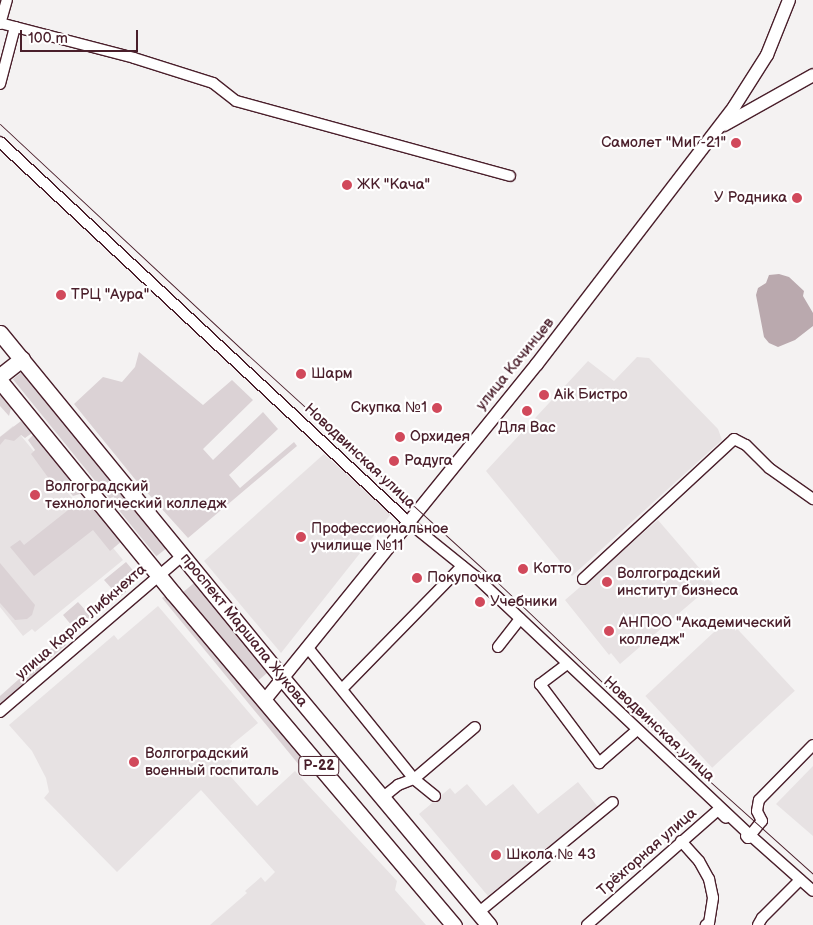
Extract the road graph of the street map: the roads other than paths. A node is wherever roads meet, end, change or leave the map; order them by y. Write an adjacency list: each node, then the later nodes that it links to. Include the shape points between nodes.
1 (7, 0): 3 (street)
2 (789, 0): 7 (main road, via 767,56)
3 (0, 24): 4 (street)
4 (15, 27): 6 (street); 9 (street, via 134,58 213,83 236,101)
5 (813, 75): 7 (main road, улица Качинцев)
6 (0, 84)
7 (715, 130): 15 (main road, улица Качинцев, via 537,364)
8 (0, 142): 15 (street, Новодвинская улица)
9 (510, 176)
10 (0, 333): 11 (highway, проспект Маршала Жукова / Р-22)
11 (22, 359): 12 (highway); 16 (highway, проспект Маршала Жукова / Р-22)
12 (0, 376)
13 (0, 381): 18 (highway, проспект Маршала Жукова / Р-22)
14 (813, 499): 19 (street, via 734,439)
15 (408, 522): 17 (street, Новодвинская улица); 22 (main road, улица Качинцев)
16 (183, 555): 18 (street, улица Карла Либкнехта); 24 (highway, проспект Маршала Жукова / Р-22)
17 (462, 566): 20 (street, Новодвинская улица); 25 (street)
18 (158, 575): 26 (highway, проспект Маршала Жукова / Р-22); 27 (street, улица Карла Либкнехта)
19 (583, 578)
20 (520, 620): 21 (street); 23 (street, Новодвинская улица)
21 (498, 647)
22 (308, 648): 24 (main road, улица Качинцев); 25 (street)
23 (567, 664): 29 (street, Новодвинская улица); 29 (street, via 540,684 599,763)
24 (283, 679): 26 (main road, улица Качинцев); 33 (highway, проспект Маршала Жукова / Р-22)
25 (342, 689): 31 (street)
26 (264, 701): 40 (highway, проспект Маршала Жукова / Р-22)
27 (0, 712)
28 (475, 727): 31 (street)
29 (637, 730): 35 (street, Новодвинская улица)
30 (813, 745): 35 (street, via 759,800 757,811 762,821)
31 (414, 779): 32 (street); 33 (street, via 398,785)
32 (435, 796)
33 (382, 798): 39 (highway, проспект Маршала Жукова / Р-22)
34 (613, 802): 39 (street)
35 (750, 836): 36 (street, Трёхгорная улица, via 748,838 718,810); 37 (street, Новодвинская улица)
36 (681, 841): 42 (street, Трёхгорная улица); 43 (street, via 709,878 713,898)
37 (800, 880): 38 (street, Новодвинская улица); 44 (street)
38 (813, 891)
39 (479, 912): 41 (highway, проспект Маршала Жукова / Р-22)
40 (454, 925)
41 (489, 925)
42 (587, 925)
43 (706, 925)
44 (758, 925)

